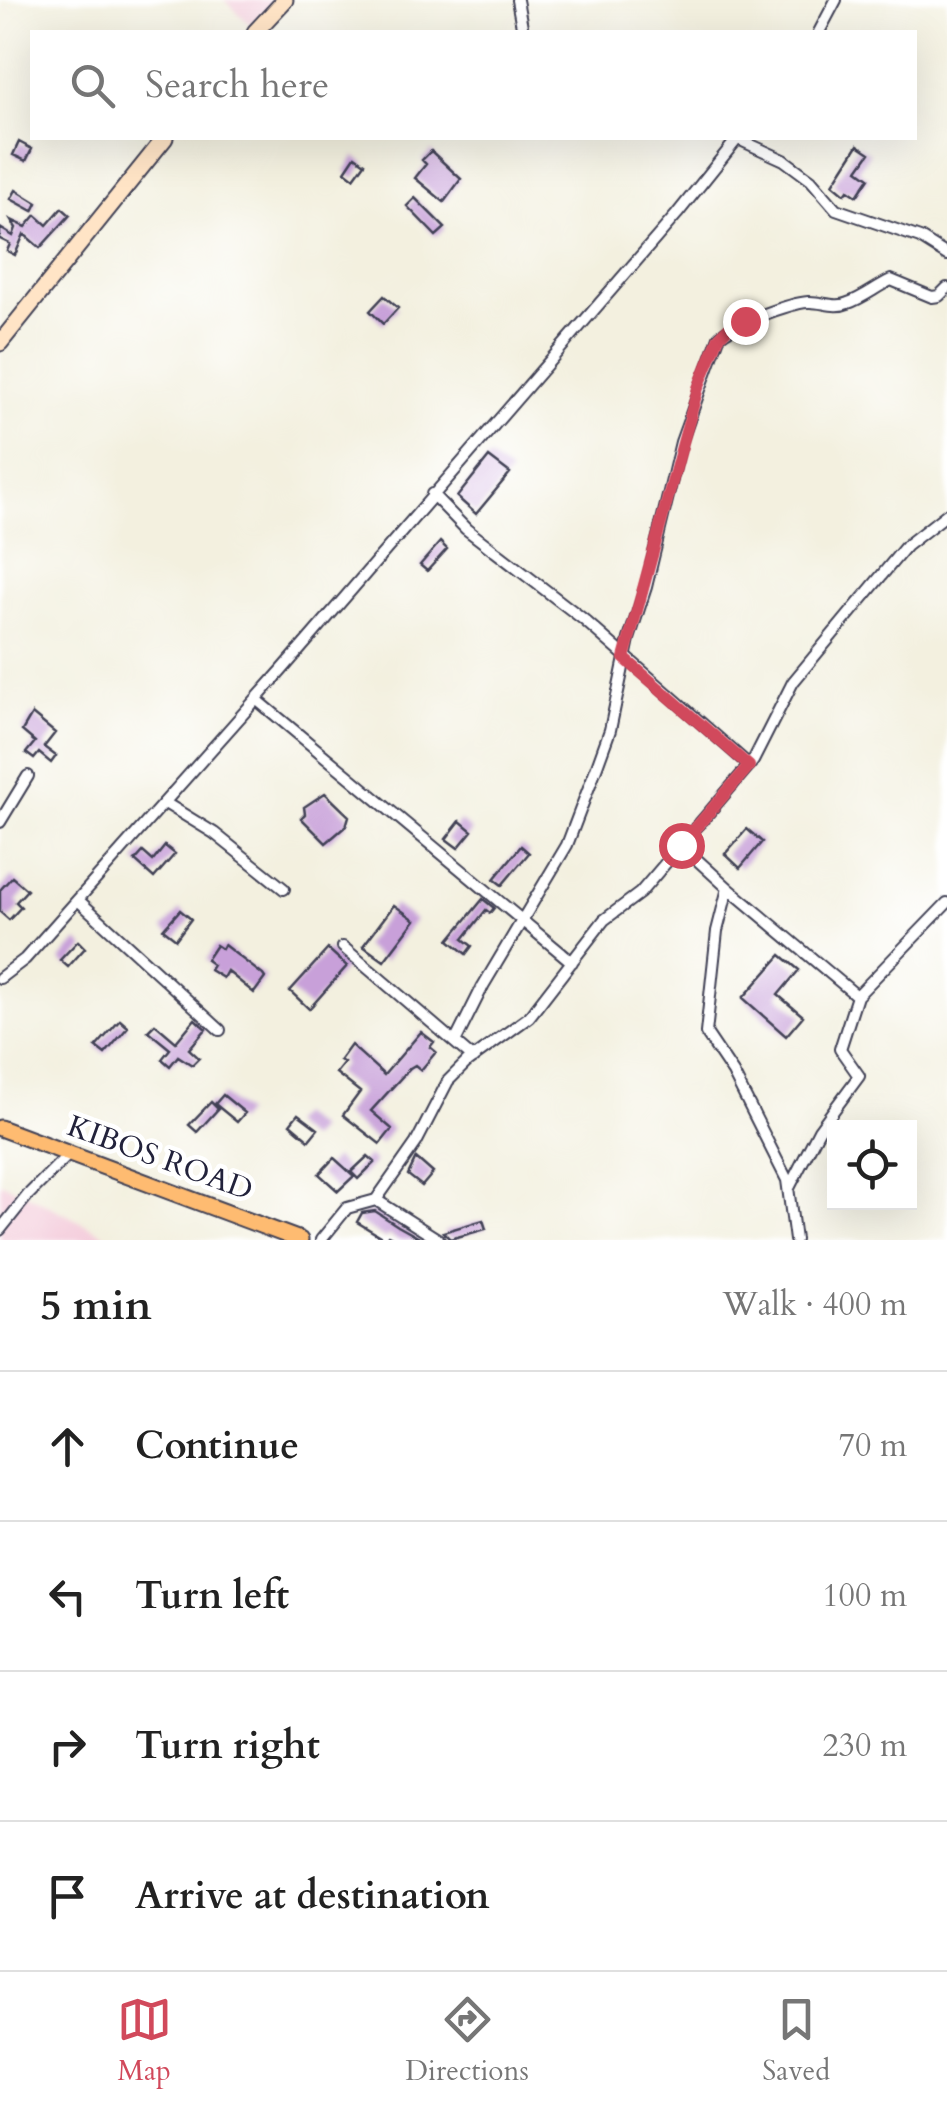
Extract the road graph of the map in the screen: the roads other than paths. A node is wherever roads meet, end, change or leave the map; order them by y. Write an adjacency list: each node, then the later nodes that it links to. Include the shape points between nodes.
1 (284, 0): 4 (main road)
2 (518, 0): 5 (street)
3 (836, 0): 6 (street)
4 (257, 30)
5 (523, 30)
6 (820, 30)
7 (163, 140): 12 (main road)
8 (735, 140): 13 (street)
9 (760, 143): 10 (street, via 811,180 836,208 920,238)
10 (947, 255)
11 (947, 288): 15 (street, via 932,297 890,280 848,303 808,302 745,321 719,337 681,442)
12 (0, 342)
13 (432, 494): 15 (street); 16 (street)
14 (947, 514): 17 (street, via 898,555 793,682)
15 (624, 658): 17 (street); 26 (street, via 610,730 567,845)
16 (256, 699): 19 (street); 26 (street)
17 (749, 766): 21 (street)
18 (28, 776): 20 (street)
19 (164, 803): 22 (street); 24 (street)
20 (0, 822)
21 (681, 845): 23 (street); 28 (street, via 640,893 604,920)
22 (284, 888)
23 (728, 888): 30 (street); 36 (street, via 706,1033)
24 (78, 900): 29 (street); 31 (street)
25 (947, 903): 30 (street)
26 (522, 921): 28 (street); 32 (street)
27 (342, 947): 32 (street)
28 (572, 962): 33 (street, via 529,1017)
29 (0, 978)
30 (856, 996): 36 (street, via 840,1048 859,1076 819,1130)
31 (220, 1030)
32 (455, 1042): 33 (street)
33 (474, 1058): 37 (street, via 439,1095)
34 (0, 1128): 35 (main road, KIBOS ROAD)
35 (69, 1154): 38 (street); 39 (main road, KIBOS ROAD)
36 (790, 1188): 42 (street)
37 (376, 1200): 40 (street, via 348,1208); 41 (street)
38 (0, 1230)
39 (300, 1240)
40 (321, 1240)
41 (439, 1240)
42 (795, 1240)

